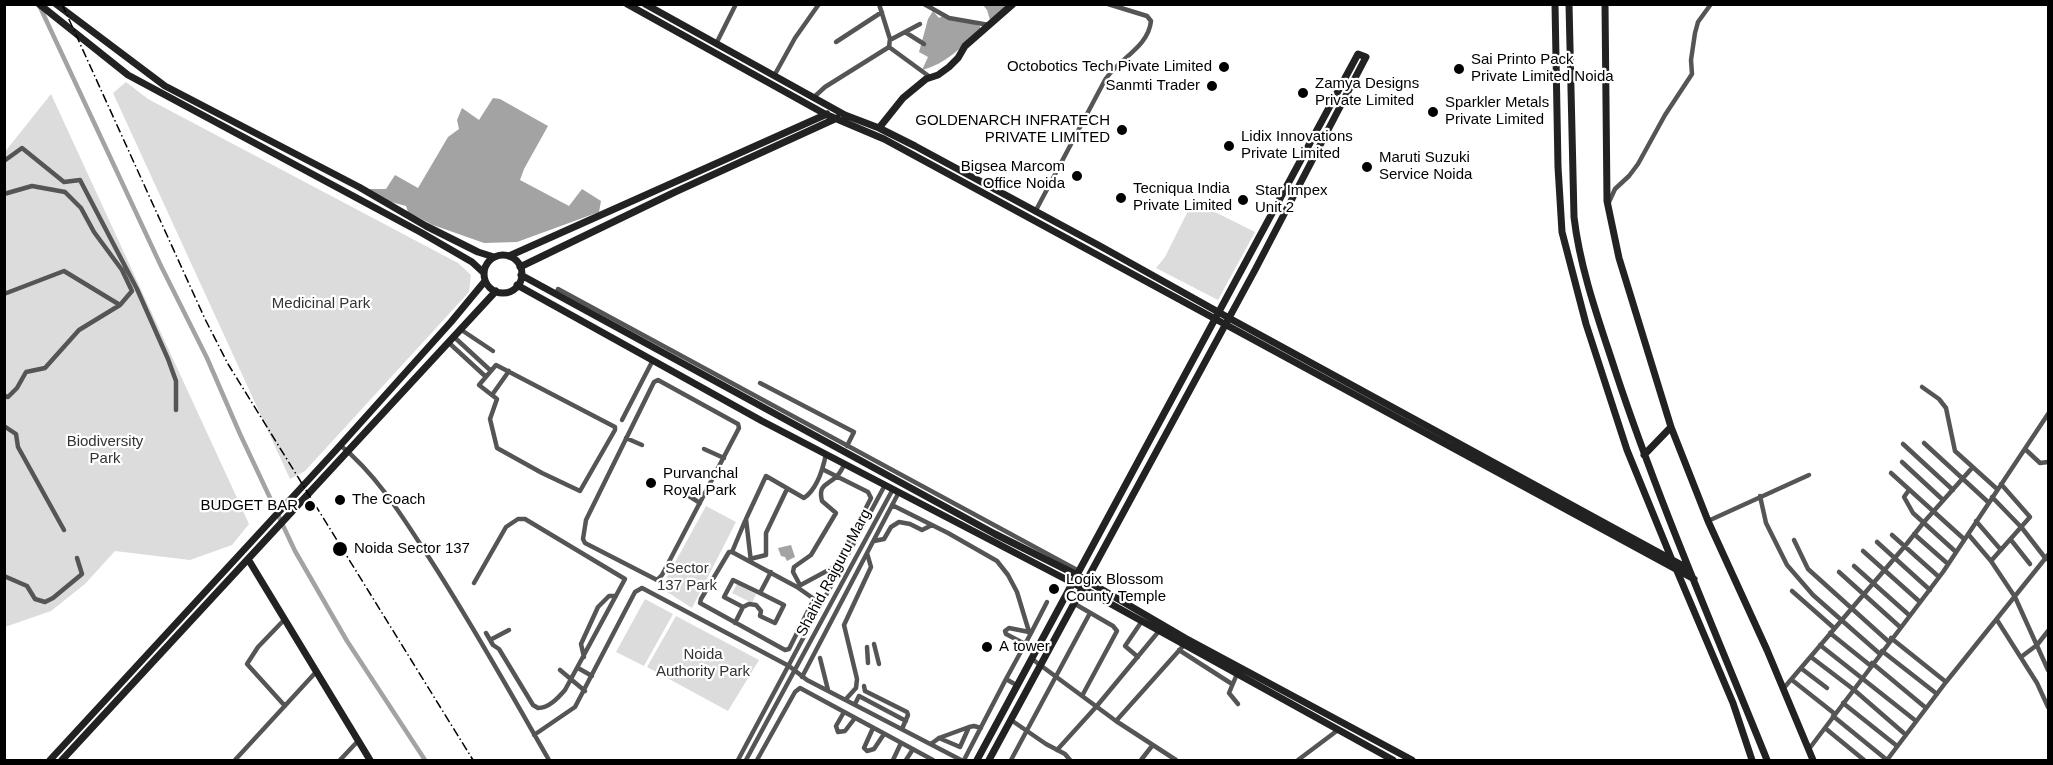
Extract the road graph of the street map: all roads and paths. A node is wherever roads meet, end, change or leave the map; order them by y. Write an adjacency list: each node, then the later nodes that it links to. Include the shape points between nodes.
1 (39, 4): 39 (street, via 128,75 412,228 471,262)
2 (56, 4): 37 (street, via 165,86 426,226)
3 (627, 4): 28 (street)
4 (645, 4): 21 (street)
5 (736, 4): 21 (street)
6 (819, 4): 24 (street)
7 (879, 4): 15 (street)
8 (924, 4): 17 (street, via 949,18)
9 (1013, 4): 17 (street)
10 (1108, 4): 35 (street, via 1147,16 1149,30 1141,44 1105,80)
11 (1555, 4): 123 (street, via 1560,224 1586,324 1627,450)
12 (1569, 4): 77 (street, via 1577,238 1601,326)
13 (1605, 4): 34 (street)
14 (1711, 4): 34 (street, via 1695,33 1692,74 1634,169 1613,192)
15 (882, 12): 19 (street); 20 (street)
16 (920, 24): 18 (street)
17 (989, 25): 25 (street, via 949,67)
18 (905, 33): 19 (street); 22 (street)
19 (890, 40): 23 (street)
20 (836, 42)
21 (716, 44): 24 (street)
22 (924, 44)
23 (889, 47): 25 (street); 26 (street)
24 (774, 76): 26 (street)
25 (930, 77): 31 (street, via 900,102)
26 (813, 98): 27 (street)
27 (835, 110): 28 (street); 29 (street)
28 (825, 114): 30 (street); 36 (street)
29 (845, 115): 30 (street); 31 (street)
30 (836, 119): 38 (street, via 675,192); 44 (street, via 884,139)
31 (879, 128): 35 (street)
32 (4, 161): 60 (street, via 22,148 64,182 80,180 160,339 176,381)
33 (4, 194): 43 (street, via 32,186 65,192 81,208 122,270 132,291)
34 (1608, 210): 65 (street)
35 (1035, 212): 44 (street, via 1155,276)
36 (509, 256): 37 (street); 38 (street)
37 (494, 257): 39 (street, via 486,266)
38 (521, 271): 40 (street); 64 (street, via 556,294)
39 (484, 277): 41 (street); 68 (street, via 451,322)
40 (517, 285): 41 (street, via 508,292); 49 (street)
41 (496, 291): 46 (street)
42 (4, 294): 43 (street, via 64,271)
43 (120, 305): 57 (street, via 79,330 45,368 26,372 10,396)
44 (1217, 316): 45 (street); 45 (street, via 1358,54 1366,57); 135 (street)
45 (1227, 322): 123 (street); 131 (street); 139 (street)
46 (460, 329): 47 (street); 48 (street)
47 (451, 339): 50 (street); 52 (street); 73 (street)
48 (493, 351)
49 (653, 360): 54 (street); 62 (street)
50 (490, 370): 51 (street, via 496,366); 52 (street)
51 (509, 371): 56 (street); 56 (street, via 615,427 580,491 497,448 489,419 497,399)
52 (485, 376): 56 (street, via 479,385)
53 (760, 383): 72 (street, via 854,432)
54 (703, 387): 58 (street); 59 (street); 67 (street)
55 (1922, 387): 82 (street, via 1943,404 1953,447)
56 (492, 395)
57 (4, 396)
58 (693, 399): 59 (street); 66 (street, via 656,380)
59 (700, 402): 78 (street, via 739,426)
60 (176, 410)
61 (2049, 414): 75 (street)
62 (622, 420)
63 (4, 426): 106 (street, via 16,434 18,447)
64 (804, 426): 67 (street); 72 (street); 135 (street, via 995,534)
65 (1668, 430): 77 (street); 102 (street)
66 (626, 438): 71 (street); 97 (street, via 586,520 585,543 658,580)
67 (797, 439): 76 (street)
68 (343, 442): 73 (street); 262 (street)
69 (1903, 444): 92 (street)
70 (1924, 444): 87 (street)
71 (642, 445)
72 (847, 446): 135 (street)
73 (350, 448): 124 (street); 182 (street, via 394,504)
74 (704, 449): 78 (street)
75 (2025, 449): 80 (street, via 2040,463); 88 (street)
76 (826, 454): 81 (street); 83 (street)
77 (1644, 455): 130 (street)
78 (724, 458): 97 (street)
79 (1902, 462): 96 (street)
80 (2049, 462)
81 (845, 464): 86 (street); 89 (street)
82 (1972, 468): 87 (street); 88 (street)
83 (822, 469): 86 (street); 90 (street, via 804,498)
84 (1891, 473): 91 (street)
85 (1809, 474): 94 (street)
86 (837, 476): 143 (street, via 822,487 820,498 835,515 811,555 793,569); 143 (street, via 868,492 870,500 836,566)
87 (1963, 479): 92 (street); 95 (street)
88 (1999, 486): 95 (street); 105 (street, via 2030,514)
89 (893, 488): 98 (street); 141 (street); 153 (street, Shahid Rajguru Marg); 198 (street, Shahid Rajguru Marg)
90 (787, 489): 100 (street, via 766,476); 125 (street, via 766,532 766,555)
91 (1909, 490): 99 (street); 103 (street, via 1905,499)
92 (1953, 490): 96 (street)
93 (681, 491): 97 (street)
94 (1760, 496): 102 (street); 160 (street, via 1766,523 1784,561 1813,596)
95 (1990, 499): 101 (street); 105 (street)
96 (1943, 501): 99 (street)
97 (700, 502)
98 (892, 505): 104 (street); 110 (street)
99 (1933, 512): 103 (street); 109 (street)
100 (746, 519): 117 (street); 125 (street)
101 (1976, 520): 109 (street); 115 (street)
102 (1708, 521): 215 (street)
103 (1924, 522): 107 (street); 118 (street)
104 (932, 525): 110 (street, via 922,530 898,522 884,539); 172 (street, via 997,561 1017,592)
105 (2022, 528): 112 (street); 120 (street)
106 (63, 530)
107 (1914, 534): 114 (street); 127 (street)
108 (1892, 535): 114 (street)
109 (1966, 537): 118 (street); 126 (street)
110 (874, 540): 119 (street)
111 (1794, 540): 157 (street, via 1805,566)
112 (2011, 540): 115 (street); 128 (street)
113 (1877, 542): 122 (street)
114 (1905, 546): 122 (street); 137 (street)
115 (2001, 550): 126 (street)
116 (1863, 551): 132 (street)
117 (732, 552): 125 (street); 164 (street, via 727,553 700,603)
118 (1956, 552): 127 (street)
119 (867, 553): 204 (street); 224 (street, via 871,567 844,625 857,679 856,688)
120 (2047, 557): 150 (street)
121 (77, 558): 136 (street, via 82,574 45,602 34,599 27,586)
122 (1894, 558): 132 (street); 145 (street)
123 (1672, 559): 130 (street); 131 (street)
124 (248, 560): 161 (street); 263 (street)
125 (750, 560): 134 (street)
126 (1991, 561): 150 (street)
127 (1948, 564): 137 (street)
128 (2030, 564)
129 (1854, 566): 142 (street)
130 (1689, 569): 138 (street)
131 (1677, 570): 138 (street); 284 (street, via 1733,703)
132 (1884, 570): 142 (street); 152 (street)
133 (1839, 572): 148 (street)
134 (771, 573): 143 (street); 147 (street)
135 (1078, 573): 139 (street); 141 (street)
136 (4, 576)
137 (1939, 577): 145 (street)
138 (1694, 579): 285 (street)
139 (1087, 581): 144 (street); 258 (street)
140 (474, 583): 149 (street, via 506,527 525,519 624,578)
141 (1073, 583): 144 (street); 156 (street)
142 (1873, 583): 148 (street); 159 (street)
143 (799, 586): 151 (street)
144 (1083, 589): 154 (street); 163 (street)
145 (1930, 590): 152 (street)
146 (1792, 591): 166 (street)
147 (760, 593): 155 (street, via 733,580 724,597); 155 (street, via 784,605 775,623 760,616 756,605)
148 (1863, 595): 157 (street); 165 (street)
149 (616, 596): 184 (street); 184 (street, via 609,596 598,607 581,644)
150 (2015, 597): 162 (street); 179 (street)
151 (814, 599): 153 (street); 164 (street, via 789,649)
152 (1920, 602): 159 (street)
153 (822, 604): 194 (street, Shahid Rajguru Marg)
154 (1075, 604): 158 (street); 192 (street)
155 (743, 607): 164 (street)
156 (1060, 607): 172 (street, via 1048,602); 189 (street)
157 (1851, 608): 160 (street); 174 (street)
158 (1090, 613): 206 (street); 223 (street, via 1117,631)
159 (1909, 615): 165 (street)
160 (1841, 619): 166 (street); 183 (street)
161 (284, 620): 200 (street); 230 (street, via 247,664)
162 (1997, 620): 187 (street); 210 (street)
163 (1142, 621): 168 (street); 185 (street, via 1125,646)
164 (738, 625): 173 (street)
165 (1900, 627): 174 (street)
166 (1834, 628): 171 (street)
167 (509, 630): 175 (street)
168 (1159, 631): 181 (street); 185 (street)
169 (2049, 631): 179 (street)
170 (486, 633): 175 (street)
171 (1830, 633): 178 (street); 193 (street)
172 (1030, 634): 176 (street); 176 (street, via 1009,628 1005,631)
173 (733, 636): 194 (street); 203 (street, via 639,588)
174 (1890, 640): 183 (street); 210 (street)
175 (492, 642): 182 (street); 207 (street, via 537,708 558,698)
176 (1025, 644): 201 (street)
177 (874, 645): 191 (street)
178 (1820, 645): 186 (street); 205 (street)
179 (2037, 645): 187 (street); 199 (street)
180 (867, 647): 190 (street)
181 (1181, 647): 202 (street); 212 (street); 240 (street)
182 (484, 648): 249 (street)
183 (1881, 652): 193 (street); 222 (street)
184 (584, 657): 195 (street)
185 (1138, 657): 231 (street)
186 (1811, 657): 196 (street); 216 (street)
187 (2021, 657): 219 (street)
188 (820, 658): 217 (street)
189 (1032, 659): 192 (street); 211 (street)
190 (868, 663)
191 (879, 664)
192 (1041, 665): 206 (street); 237 (street)
193 (1872, 665): 205 (street); 233 (street)
194 (789, 666): 198 (street); 268 (street, Shahid Rajguru Marg)
195 (578, 668): 203 (street); 207 (street)
196 (1802, 669): 209 (street); 214 (street)
197 (560, 670): 207 (street)
198 (795, 670): 204 (street); 221 (street, Shahid Rajguru Marg)
199 (2049, 670)
200 (316, 672): 230 (street); 252 (street)
201 (1009, 674): 208 (street); 211 (street)
202 (1237, 674): 212 (street); 246 (street)
203 (592, 676): 218 (street)
204 (802, 677): 217 (street)
205 (1862, 677): 216 (street); 239 (street)
206 (1056, 678): 223 (street); 247 (street)
207 (570, 680): 218 (street)
208 (1006, 680): 211 (street); 243 (street)
209 (1792, 680): 215 (street); 235 (street)
210 (1946, 682): 222 (street)
211 (1019, 683): 275 (street)
212 (1232, 684): 229 (street, via 1229,693)
213 (864, 686): 238 (street, via 865,691 907,712)
214 (1827, 688)
215 (1783, 689): 259 (street)
216 (1853, 689): 227 (street); 250 (street)
217 (828, 690): 224 (street)
218 (585, 691): 249 (street, via 573,710)
219 (2041, 691): 220 (street); 232 (street)
220 (2049, 693)
221 (781, 694): 225 (street, Shahid Rajguru Marg); 226 (street)
222 (1936, 694): 233 (street)
223 (1082, 696): 231 (street)
224 (846, 699): 228 (street)
225 (778, 700): 226 (street); 269 (street, Shahid Rajguru Marg)
226 (789, 702): 234 (street, via 800,688); 270 (street)
227 (1843, 703): 235 (street); 256 (street)
228 (855, 704): 238 (street, via 859,696); 245 (street)
229 (1238, 704)
230 (285, 706): 264 (street)
231 (1096, 707): 240 (street); 260 (street)
232 (2049, 707)
233 (1926, 708): 239 (street)
234 (844, 712): 236 (street); 236 (street, via 836,726 838,732 846,730)
235 (1834, 715): 244 (street); 288 (street)
236 (855, 718): 242 (street)
237 (1011, 720): 247 (street); 276 (street)
238 (906, 721): 245 (street)
239 (1916, 721): 250 (street)
240 (1116, 722): 255 (street)
241 (969, 727): 243 (street); 251 (street); 251 (street, via 960,747)
242 (873, 728): 248 (street); 248 (street, via 865,750 874,749)
243 (981, 728): 274 (street)
244 (1825, 728): 259 (street); 287 (street)
245 (902, 729): 254 (street)
246 (1338, 730): 261 (street); 281 (street)
247 (1027, 731): 260 (street); 277 (street)
248 (884, 734): 253 (street)
249 (534, 735): 267 (street)
250 (1906, 735): 256 (street)
251 (939, 738): 254 (street)
252 (358, 741): 265 (street); 266 (street)
253 (901, 743): 257 (street); 271 (street)
254 (931, 744): 274 (street)
255 (1152, 746): 279 (street); 280 (street)
256 (1897, 746): 288 (street)
257 (913, 749): 272 (street); 273 (street)
258 (1391, 749): 261 (street); 283 (street)
259 (1809, 749): 286 (street)
260 (1057, 750): 278 (street)
261 (1383, 758): 282 (street)
262 (50, 760)
263 (62, 760)
264 (235, 760)
265 (339, 760)
266 (370, 760)
267 (549, 760)
268 (738, 760)
269 (746, 760)
270 (758, 760)
271 (893, 760)
272 (906, 760)
273 (933, 760)
274 (962, 760)
275 (977, 760)
276 (989, 760)
277 (1011, 760)
278 (1070, 760)
279 (1141, 760)
280 (1176, 760)
281 (1298, 760)
282 (1393, 760)
283 (1412, 760)
284 (1752, 760)
285 (1768, 760)
286 (1813, 760)
287 (1864, 760)
288 (1887, 760)

